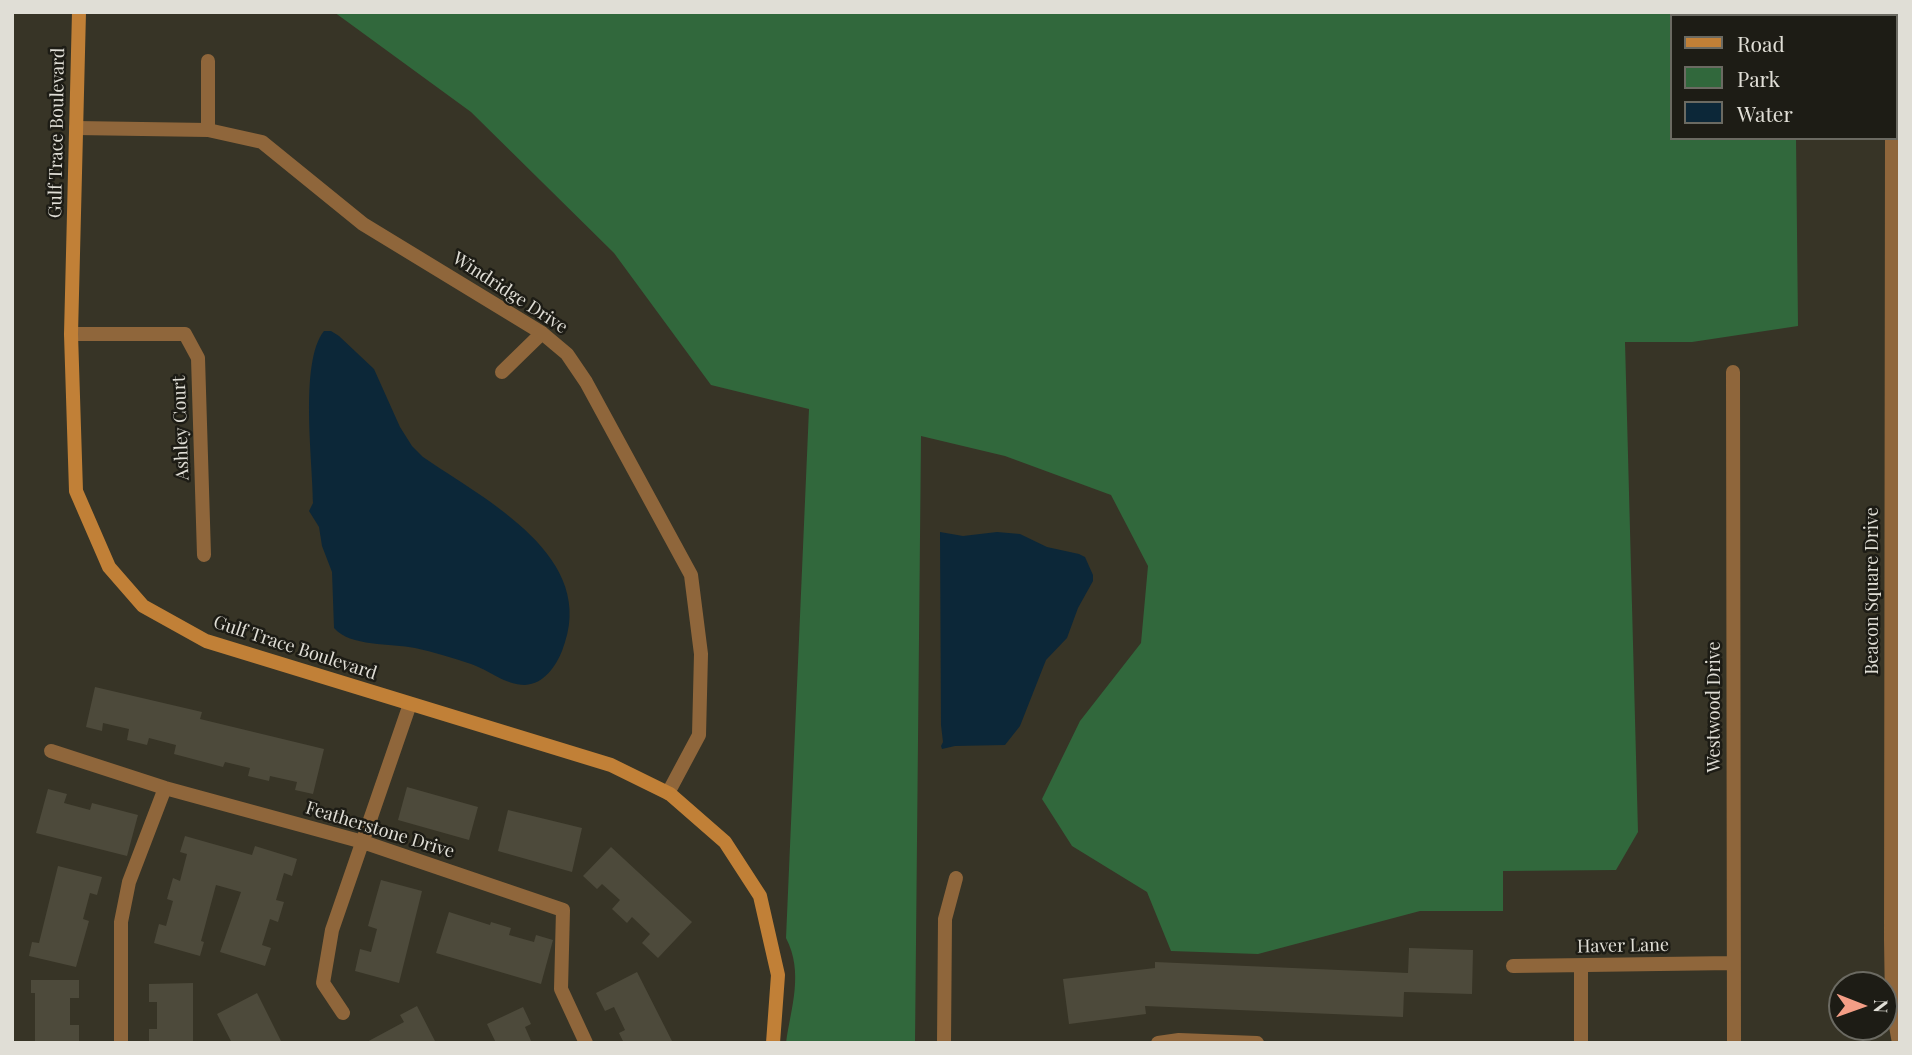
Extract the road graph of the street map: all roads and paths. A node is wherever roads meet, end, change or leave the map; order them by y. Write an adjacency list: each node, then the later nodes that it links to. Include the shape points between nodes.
1 (79, 12): 3 (street, Gulf Trace Boulevard)
2 (208, 61): 4 (street)
3 (76, 128): 4 (street, Windridge Drive); 8 (street, Gulf Trace Boulevard)
4 (208, 130): 7 (street, Windridge Drive, via 262,142 363,224)
5 (1892, 140): 6 (street, Beacon Square Drive)
6 (1895, 196): 9 (street, Beacon Square Drive)
7 (542, 333): 10 (street); 19 (street, Windridge Drive, via 567,354 586,382 691,575 701,654 699,735)
8 (71, 334): 13 (street, Ashley Court, via 185,334 198,358); 15 (street, Gulf Trace Boulevard, via 76,491 109,567 143,606 206,641)
9 (1895, 347): 12 (street, Beacon Square Drive)
10 (502, 372)
11 (1733, 372): 23 (street, Westwood Drive)
12 (1895, 496): 14 (street, Beacon Square Drive)
13 (204, 555)
14 (1896, 644): 18 (street, Beacon Square Drive)
15 (410, 704): 19 (street, Gulf Trace Boulevard, via 611,765); 20 (street)
16 (51, 751): 17 (street, Featherstone Drive)
17 (166, 788): 20 (street, Featherstone Drive); 27 (street, via 129,882 121,922)
18 (1896, 791): 22 (street, Beacon Square Drive)
19 (668, 793): 29 (street, Gulf Trace Boulevard, via 725,842 760,896 778,975)
20 (363, 842): 26 (street, via 332,930 323,983); 28 (street, Featherstone Drive, via 563,910 561,989)
21 (956, 878): 30 (street, via 945,919)
22 (1895, 939): 35 (street, Beacon Square Drive, via 1892,1004)
23 (1733, 963): 25 (street, Haver Lane); 34 (street, Westwood Drive)
24 (1513, 966): 25 (street, Haver Lane)
25 (1581, 966): 33 (street)
26 (343, 1013)
27 (121, 1043)
28 (586, 1043)
29 (774, 1043)
30 (944, 1043)
31 (1158, 1043): 32 (street)
32 (1257, 1043)
33 (1581, 1043)
34 (1734, 1043)
35 (1899, 1043)

